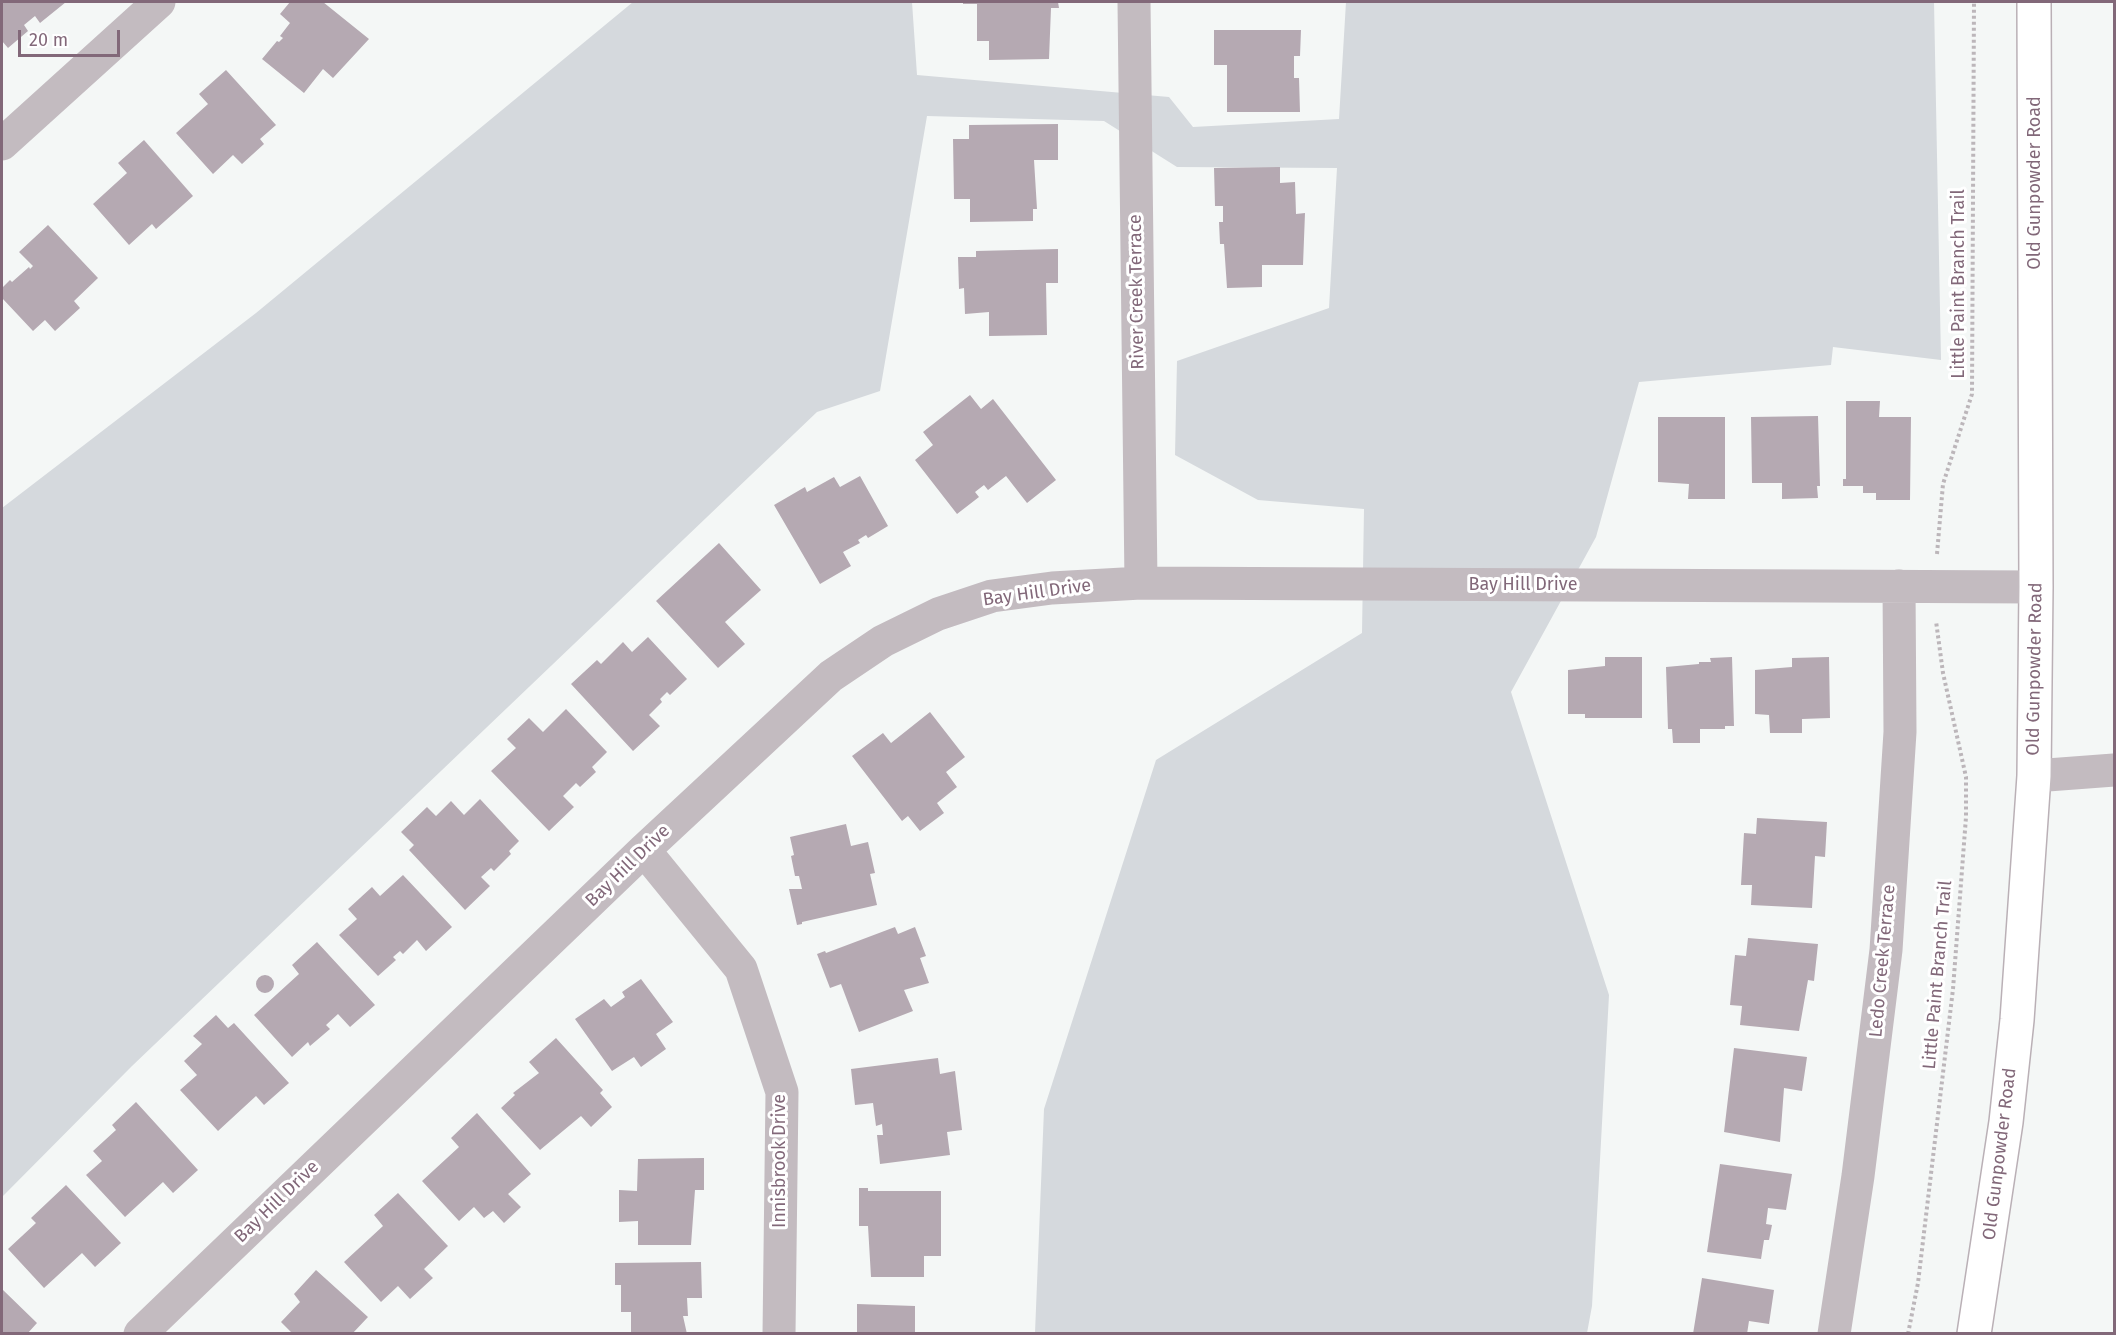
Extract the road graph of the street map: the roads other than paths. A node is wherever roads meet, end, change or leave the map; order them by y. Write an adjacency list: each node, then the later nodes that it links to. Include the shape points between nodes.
1 (159, 2): 4 (street)
2 (1134, 2): 5 (street, River Creek Terrace)
3 (2034, 2): 7 (main road, Old Gunpowder Road)
4 (2, 144)
5 (1141, 583): 6 (street, Bay Hill Drive); 10 (street, Bay Hill Drive, via 992,596 938,614 882,641 831,676)
6 (1899, 586): 7 (street, Bay Hill Drive); 13 (street, Ledo Creek Terrace, via 1900,732 1886,950)
7 (2036, 587): 9 (main road, Old Gunpowder Road)
8 (2115, 770): 9 (street)
9 (2034, 776): 14 (main road, Old Gunpowder Road, via 2017,1020)
10 (644, 850): 11 (street, Bay Hill Drive); 12 (street, Innisbrook Drive, via 741,969 782,1092)
11 (152, 1330)
12 (779, 1334)
13 (1834, 1334)
14 (1974, 1334)

